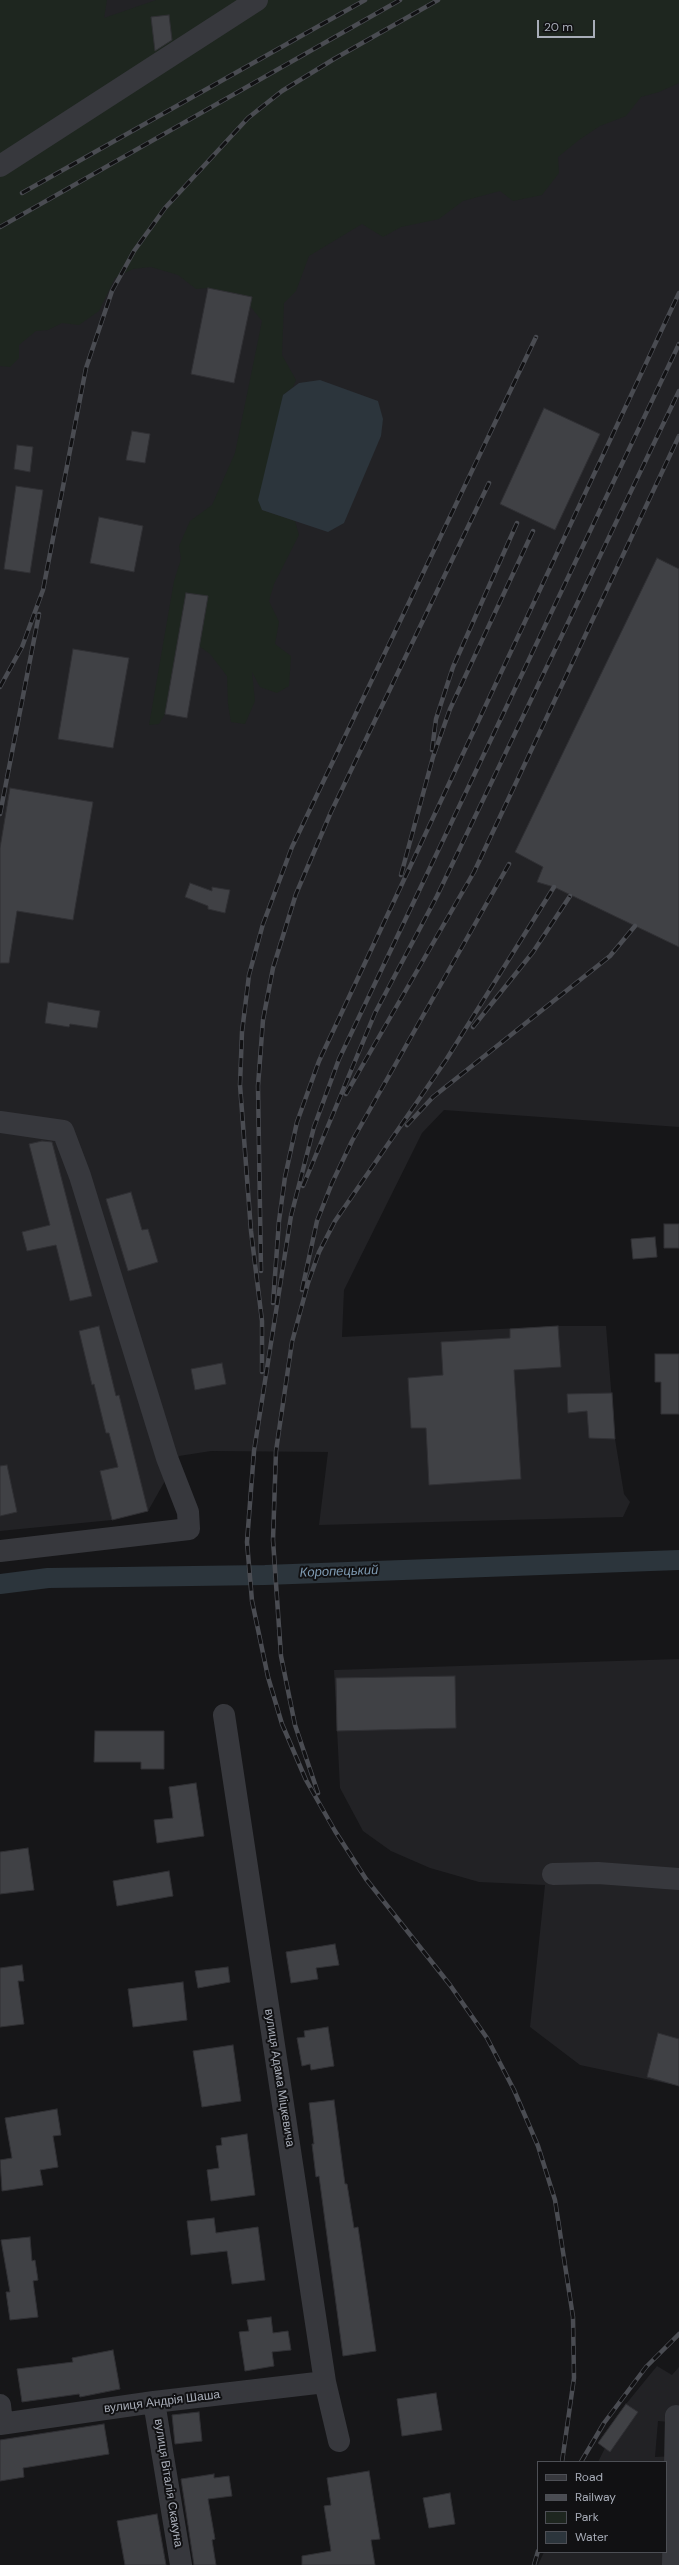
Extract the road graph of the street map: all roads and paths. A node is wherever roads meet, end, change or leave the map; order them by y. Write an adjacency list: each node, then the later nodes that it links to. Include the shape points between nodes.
1 (257, 0): 2 (street)
2 (0, 166)
3 (0, 1122): 4 (street, via 63,1131 80,1176 167,1458 188,1512 189,1529)
4 (0, 1551)
5 (224, 1715): 8 (street, вулиця Адама Міцкевича)
6 (553, 1874): 7 (street, via 598,1873)
7 (679, 1879)
8 (325, 2382): 9 (street, вулиця Андрія Шаша); 12 (street, вулиця Адама Міцкевича)
9 (154, 2402): 11 (street, вулиця Андрія Шаша); 13 (street, вулиця Віталія Скакуна)
10 (676, 2416): 14 (street)
11 (1, 2417)
12 (339, 2441)
13 (181, 2565)
14 (673, 2565)

